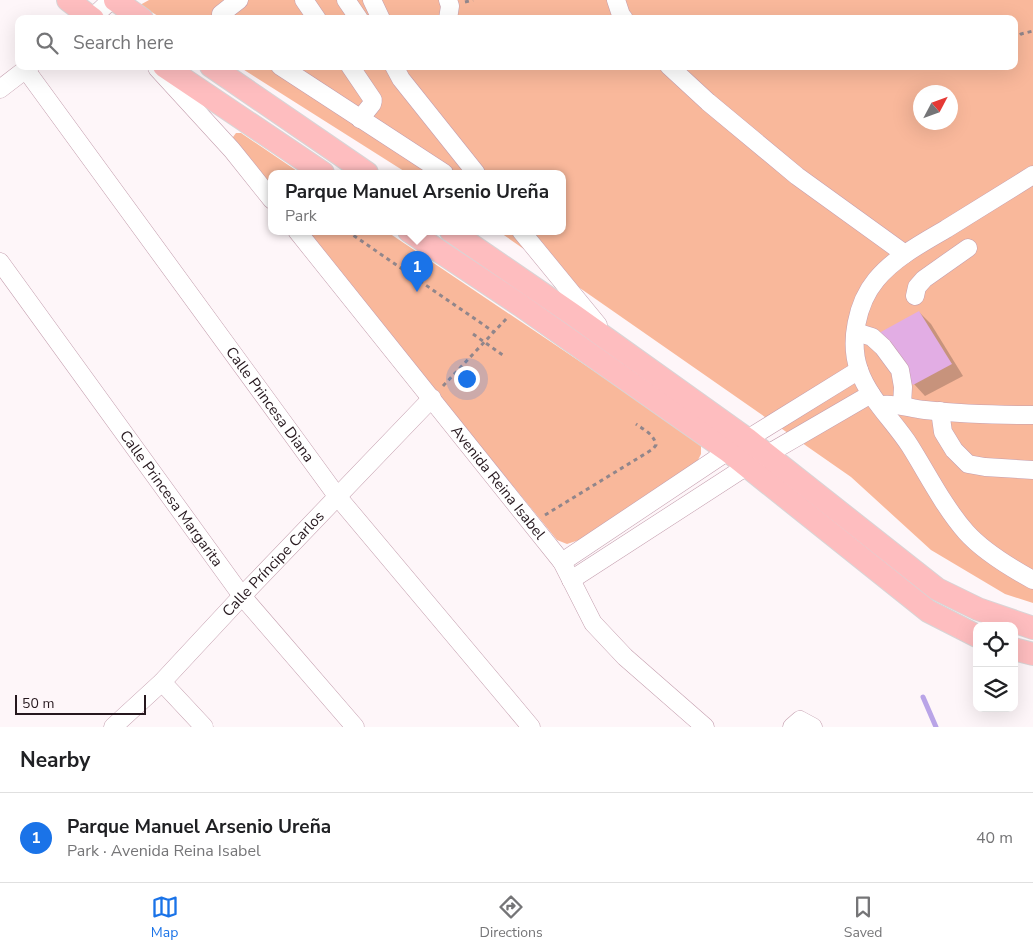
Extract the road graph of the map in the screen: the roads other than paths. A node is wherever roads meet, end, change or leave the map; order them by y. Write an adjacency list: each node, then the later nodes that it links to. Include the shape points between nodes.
1 (68, 0): 9 (main road)
2 (113, 0): 10 (street); 11 (main road)
3 (239, 0): 12 (street)
4 (304, 0): 13 (street)
5 (346, 0): 14 (street)
6 (372, 0): 15 (street)
7 (448, 0): 16 (street)
8 (616, 0): 17 (street)
9 (88, 15)
10 (96, 15)
11 (136, 15)
12 (221, 15)
13 (314, 15)
14 (356, 15)
15 (379, 15)
16 (449, 15)
17 (621, 15)
18 (25, 70): 27 (street)
19 (29, 70): 56 (street, Calle Princesa Diana)
20 (159, 70): 34 (street, via 232,150)
21 (170, 70): 29 (main road)
22 (217, 70): 30 (main road)
23 (286, 70): 28 (street)
24 (353, 70): 28 (street, via 373,100)
25 (396, 70): 32 (street)
26 (673, 70): 40 (street, via 797,176)
27 (0, 90)
28 (360, 118): 31 (street)
29 (319, 170)
30 (363, 170)
31 (439, 170)
32 (474, 170)
33 (1033, 175): 40 (street)
34 (268, 195)
35 (300, 235): 46 (street, Avenida Reina Isabel)
36 (415, 235): 52 (main road)
37 (457, 235): 44 (main road)
38 (524, 235): 44 (street)
39 (968, 248): 42 (street, via 924,279)
40 (905, 254): 43 (street, via 876,280 861,306)
41 (0, 262): 60 (street, Calle Princesa Margarita)
42 (915, 296)
43 (856, 332): 45 (street); 48 (street, via 872,337 900,370)
44 (613, 343): 51 (main road)
45 (859, 370): 47 (street); 51 (street)
46 (432, 398): 56 (street, Calle Príncipe Carlos); 57 (street, Avenida Reina Isabel)
47 (876, 400): 48 (street); 53 (street); 59 (street, via 966,532 1006,566)
48 (902, 405): 49 (street)
49 (940, 412): 50 (street); 55 (street, via 943,432 968,464)
50 (1033, 415)
51 (747, 439): 52 (street); 53 (main road)
52 (728, 451): 54 (main road); 57 (street)
53 (767, 454): 54 (street); 61 (main road, via 937,589 978,609)
54 (747, 466): 58 (street); 62 (main road, via 928,610)
55 (1033, 470)
56 (338, 496): 60 (street, Calle Príncipe Carlos); 69 (street, Calle Princesa Diana)
57 (562, 562): 58 (street, Avenida Reina Isabel)
58 (571, 580): 70 (street, Avenida Reina Isabel, via 594,623 624,657)
59 (1033, 580)
60 (242, 596): 65 (street, Calle Príncipe Carlos); 68 (street, Calle Princesa Margarita)
61 (1033, 628)
62 (973, 634)
63 (1018, 650): 64 (main road)
64 (1033, 654)
65 (162, 682): 66 (street, Calle Príncipe Carlos); 67 (street)
66 (113, 727)
67 (204, 727)
68 (355, 727)
69 (531, 727)
70 (705, 727)
71 (792, 727): 72 (street, via 800,720)
72 (813, 727)

